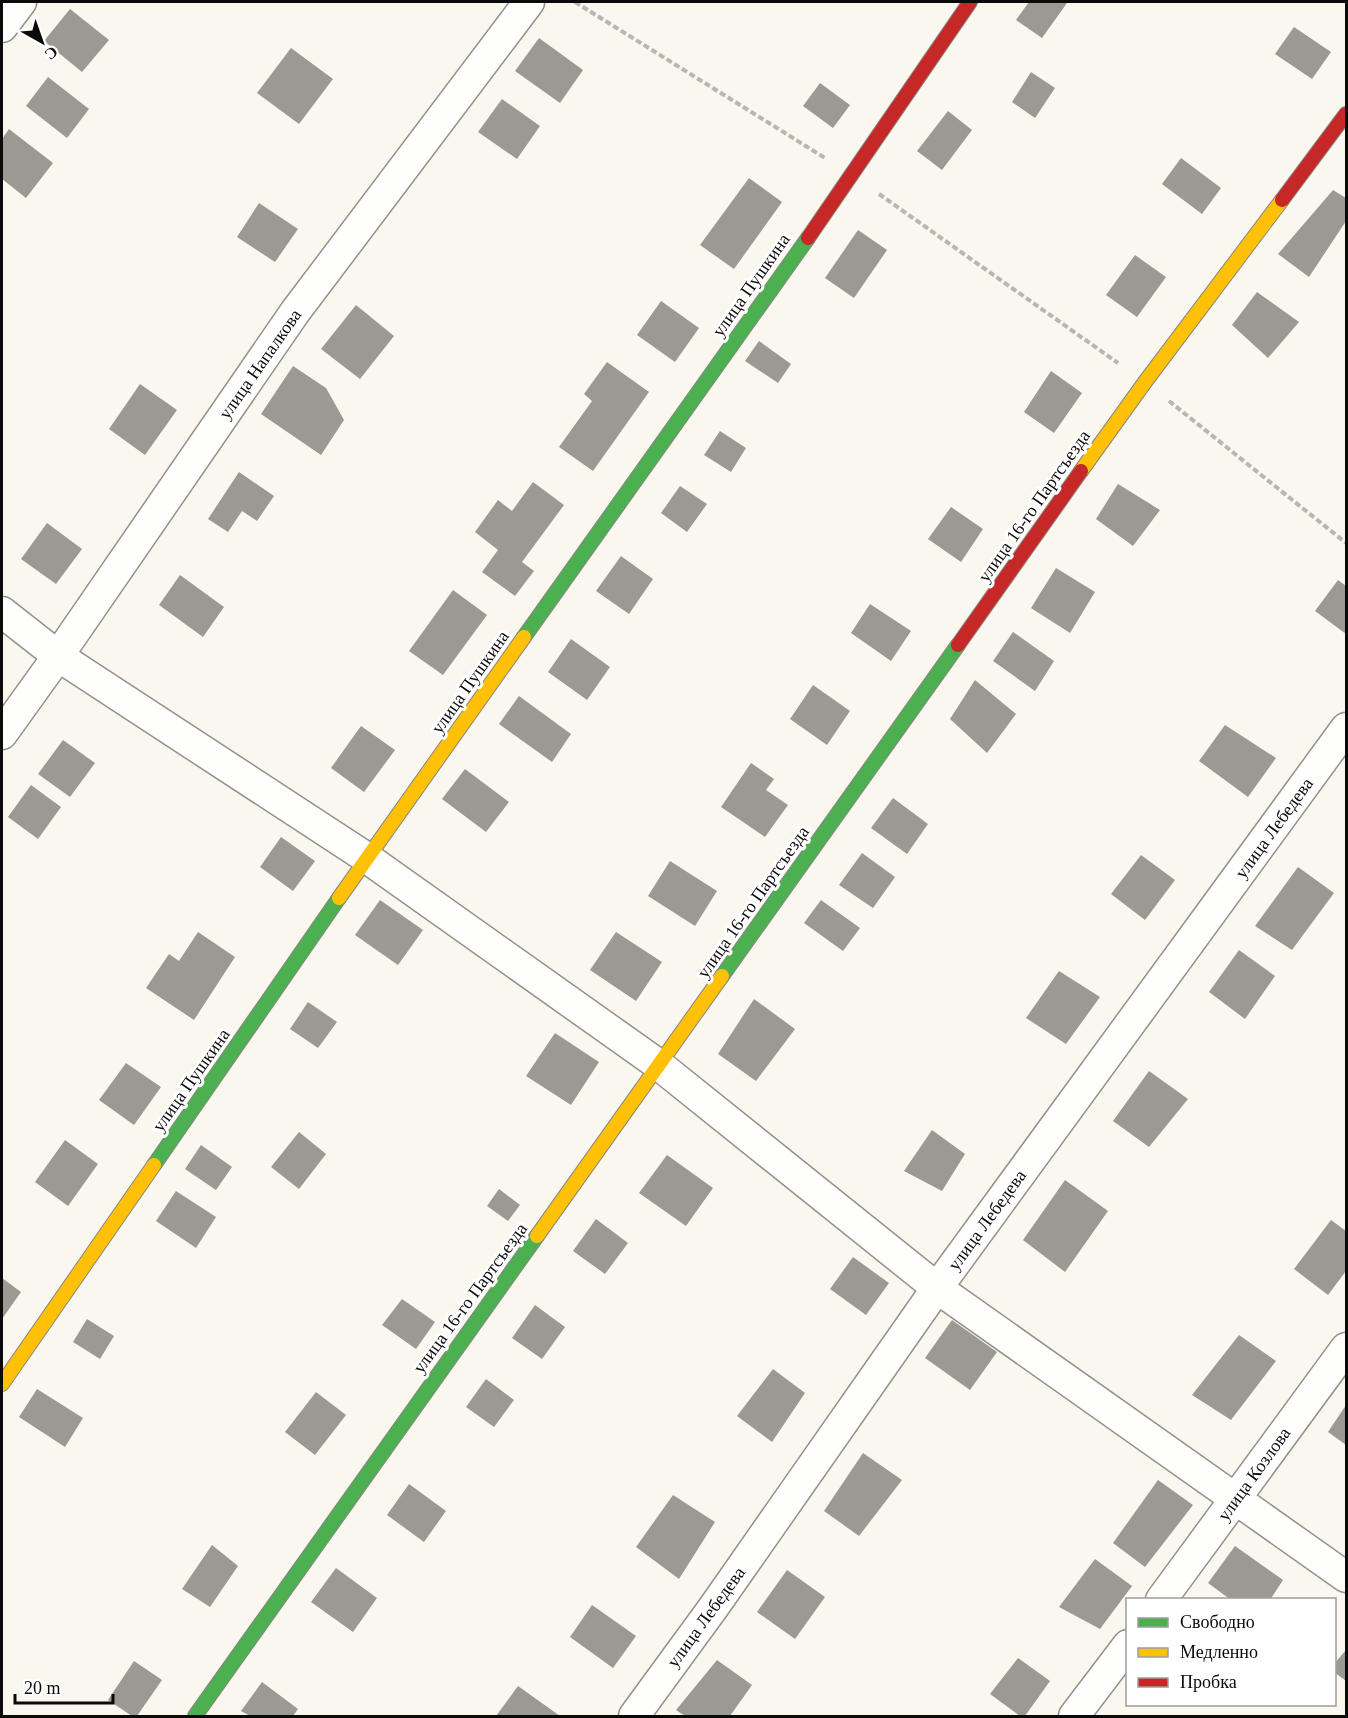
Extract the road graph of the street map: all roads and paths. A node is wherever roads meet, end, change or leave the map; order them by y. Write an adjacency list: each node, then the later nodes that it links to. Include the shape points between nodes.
1 (21, 2): 5 (street)
2 (529, 2): 11 (street, улица Напалкова, via 295,312)
3 (575, 2): 7 (path)
4 (970, 2): 7 (street, улица Пушкина)
5 (2, 27)
6 (1347, 114): 8 (street, улица 16-го Партсъезда)
7 (852, 175): 8 (path); 14 (street, улица Пушкина)
8 (1145, 382): 9 (path); 15 (street, улица 16-го Партсъезда)
9 (1347, 543)
10 (2, 612): 11 (street)
11 (58, 656): 13 (street, улица Напалкова); 14 (street)
12 (1347, 728): 16 (street, улица Лебедева)
13 (2, 734)
14 (367, 858): 15 (street); 18 (street, улица Пушкина)
15 (659, 1065): 16 (street); 23 (street, улица 16-го Партсъезда)
16 (937, 1288): 19 (street); 24 (street, улица Лебедева)
17 (1347, 1348): 19 (street, улица Козлова)
18 (2, 1384)
19 (1237, 1498): 20 (street); 21 (street, улица Козлова)
20 (1347, 1577)
21 (1162, 1598)
22 (1126, 1648): 25 (street)
23 (195, 1716)
24 (634, 1716)
25 (1074, 1716)

